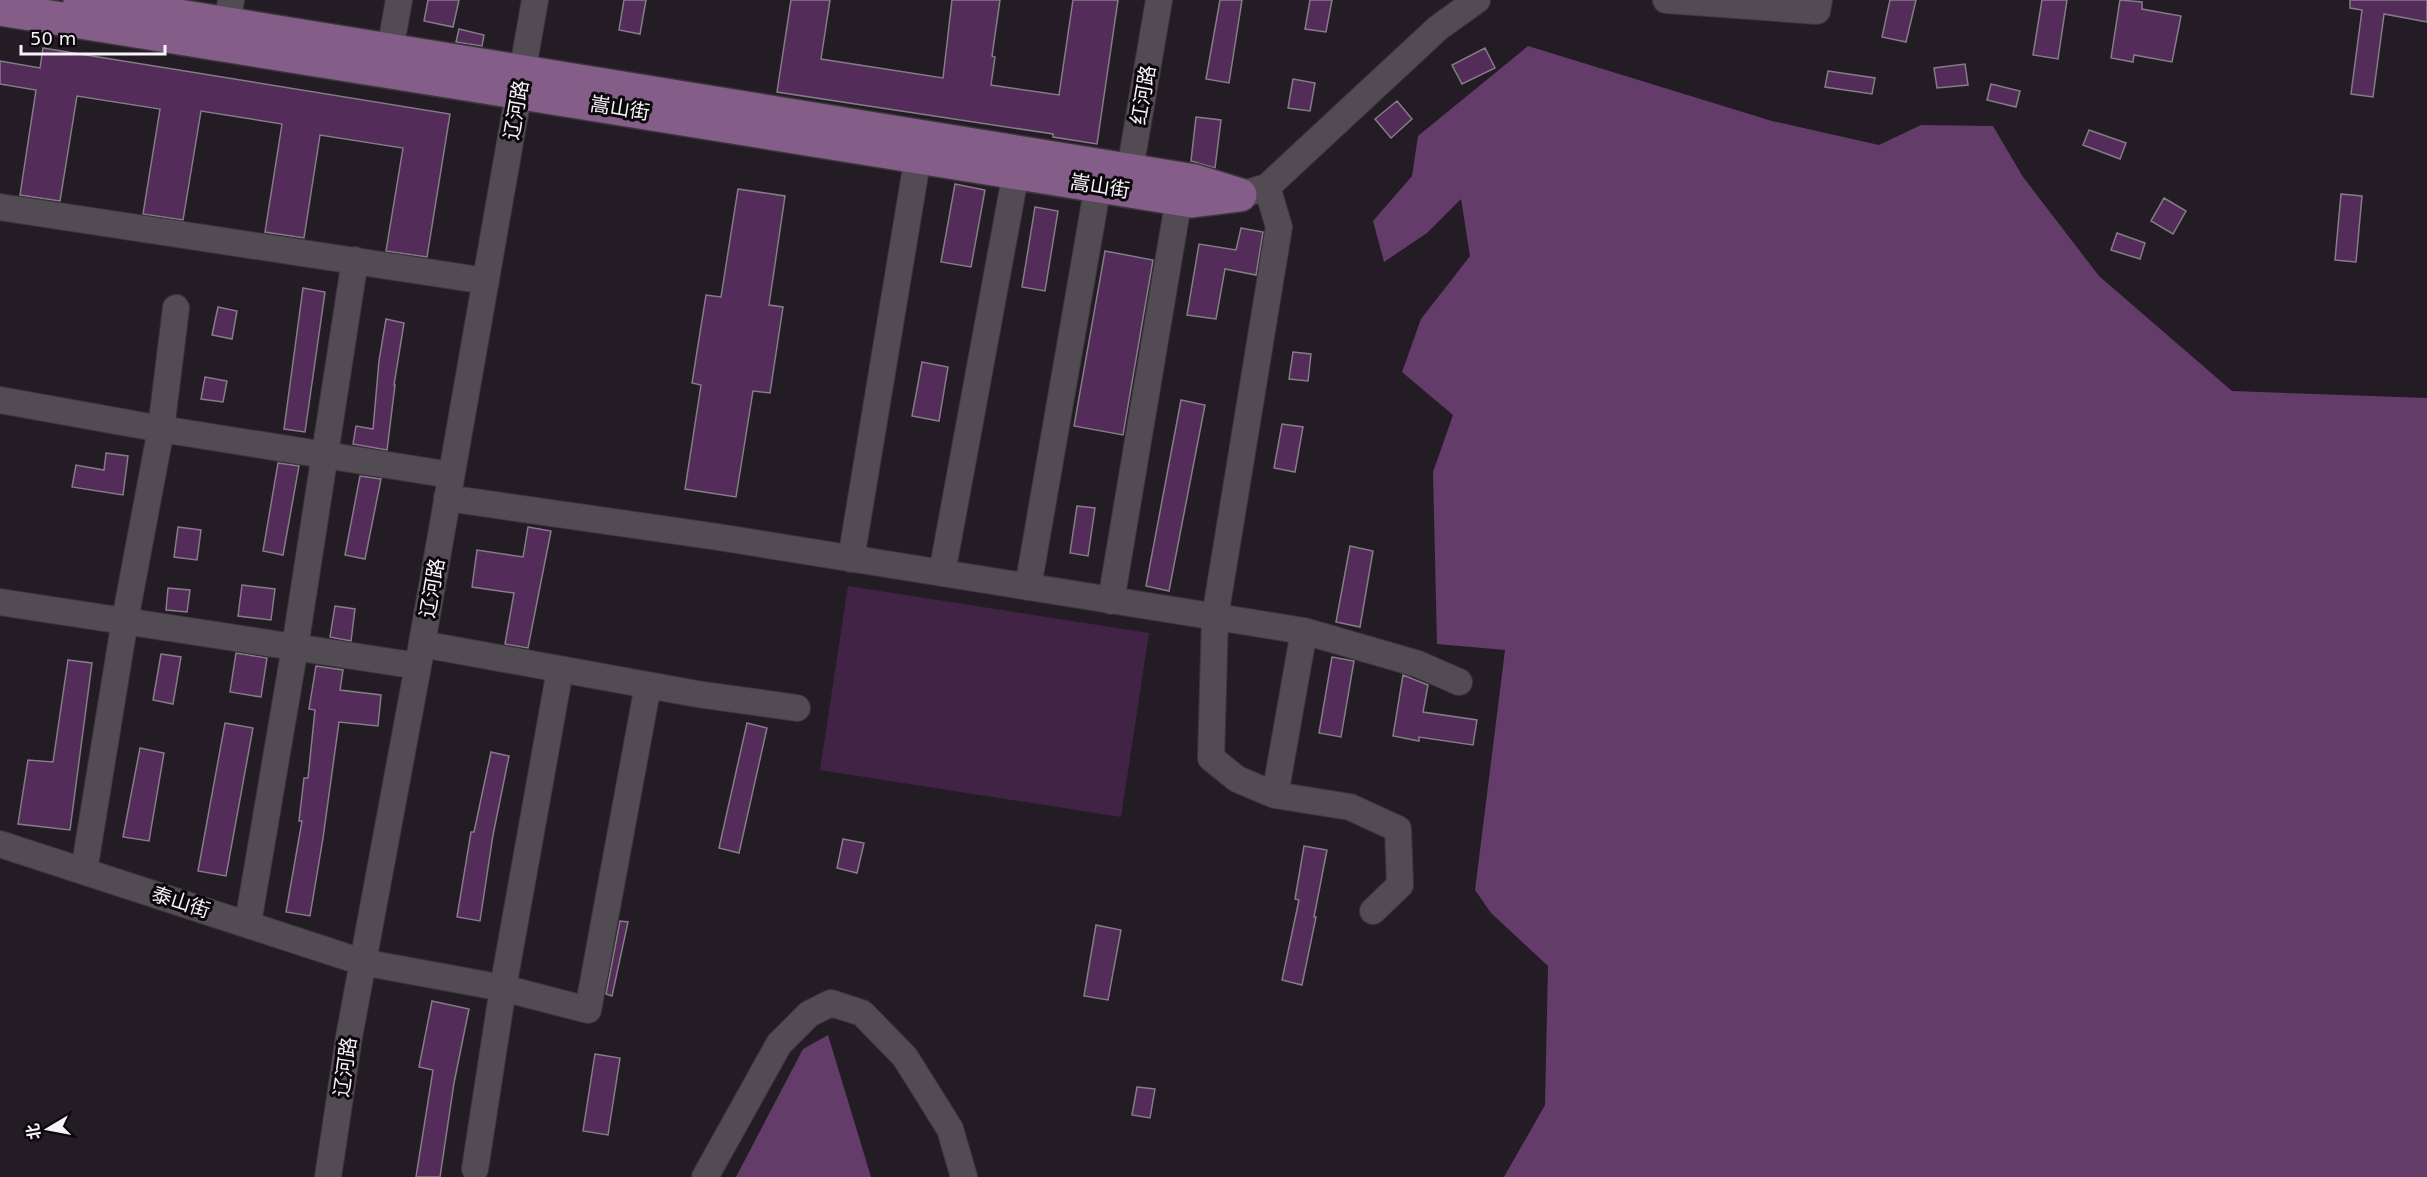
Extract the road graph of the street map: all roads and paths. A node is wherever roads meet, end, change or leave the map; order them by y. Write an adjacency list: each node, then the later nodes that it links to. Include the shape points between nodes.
1 (80, 0): 9 (main road, 嵩山街)
2 (399, 0): 10 (street)
3 (535, 0): 11 (street, 辽河路)
4 (1159, 0): 14 (street, 红河路)
5 (1477, 0): 15 (street, via 1437,28)
6 (1666, 0): 7 (street)
7 (1818, 6)
8 (0, 9): 11 (main road, 嵩山街)
9 (229, 12): 10 (main road, 嵩山街)
10 (390, 50): 11 (main road, 嵩山街)
11 (521, 82): 12 (main road, 嵩山街); 14 (main road, 嵩山街); 19 (street, 辽河路)
12 (918, 156): 13 (main road, 嵩山街); 25 (street)
13 (1016, 172): 14 (main road, 嵩山街); 26 (street)
14 (1118, 182): 15 (main road, 嵩山街, via 1195,181); 16 (main road, 嵩山街); 27 (street, 红河路)
15 (1253, 191): 16 (main road, 嵩山街, via 1192,201); 30 (street, via 1279,227)
16 (1179, 198): 28 (street)
17 (0, 207): 18 (street)
18 (355, 260): 19 (street); 23 (street)
19 (486, 281): 24 (street, 辽河路)
20 (176, 308): 22 (street)
21 (0, 400): 22 (street)
22 (161, 429): 23 (street); 31 (street)
23 (324, 454): 24 (street); 33 (street)
24 (449, 487): 25 (street); 34 (street, 辽河路)
25 (851, 559): 26 (street)
26 (942, 573): 27 (street)
27 (1028, 587): 28 (street)
28 (1111, 601): 30 (street)
29 (0, 602): 31 (street)
30 (1215, 617): 32 (street); 39 (street, via 1211,758 1237,779)
31 (125, 620): 33 (street); 41 (street)
32 (1304, 631): 36 (street, via 1418,664); 39 (street)
33 (295, 646): 34 (street); 43 (street)
34 (420, 655): 35 (street); 44 (street, 辽河路)
35 (560, 670): 37 (street); 45 (street)
36 (1458, 682)
37 (648, 685): 38 (street); 45 (street, 泰山街, via 588,1010)
38 (797, 708)
39 (1275, 795): 42 (street, via 1350,807 1398,829 1400,885)
40 (0, 844): 41 (street, 泰山街)
41 (84, 871): 43 (street, 泰山街)
42 (1373, 911)
43 (248, 923): 44 (street, 泰山街)
44 (362, 962): 45 (street, 泰山街); 47 (street, 辽河路)
45 (503, 987): 46 (street)
46 (475, 1169)
47 (328, 1177)
48 (705, 1177): 49 (street, via 779,1044 808,1014 831,1003 862,1013 905,1056 950,1129)
49 (964, 1177)

